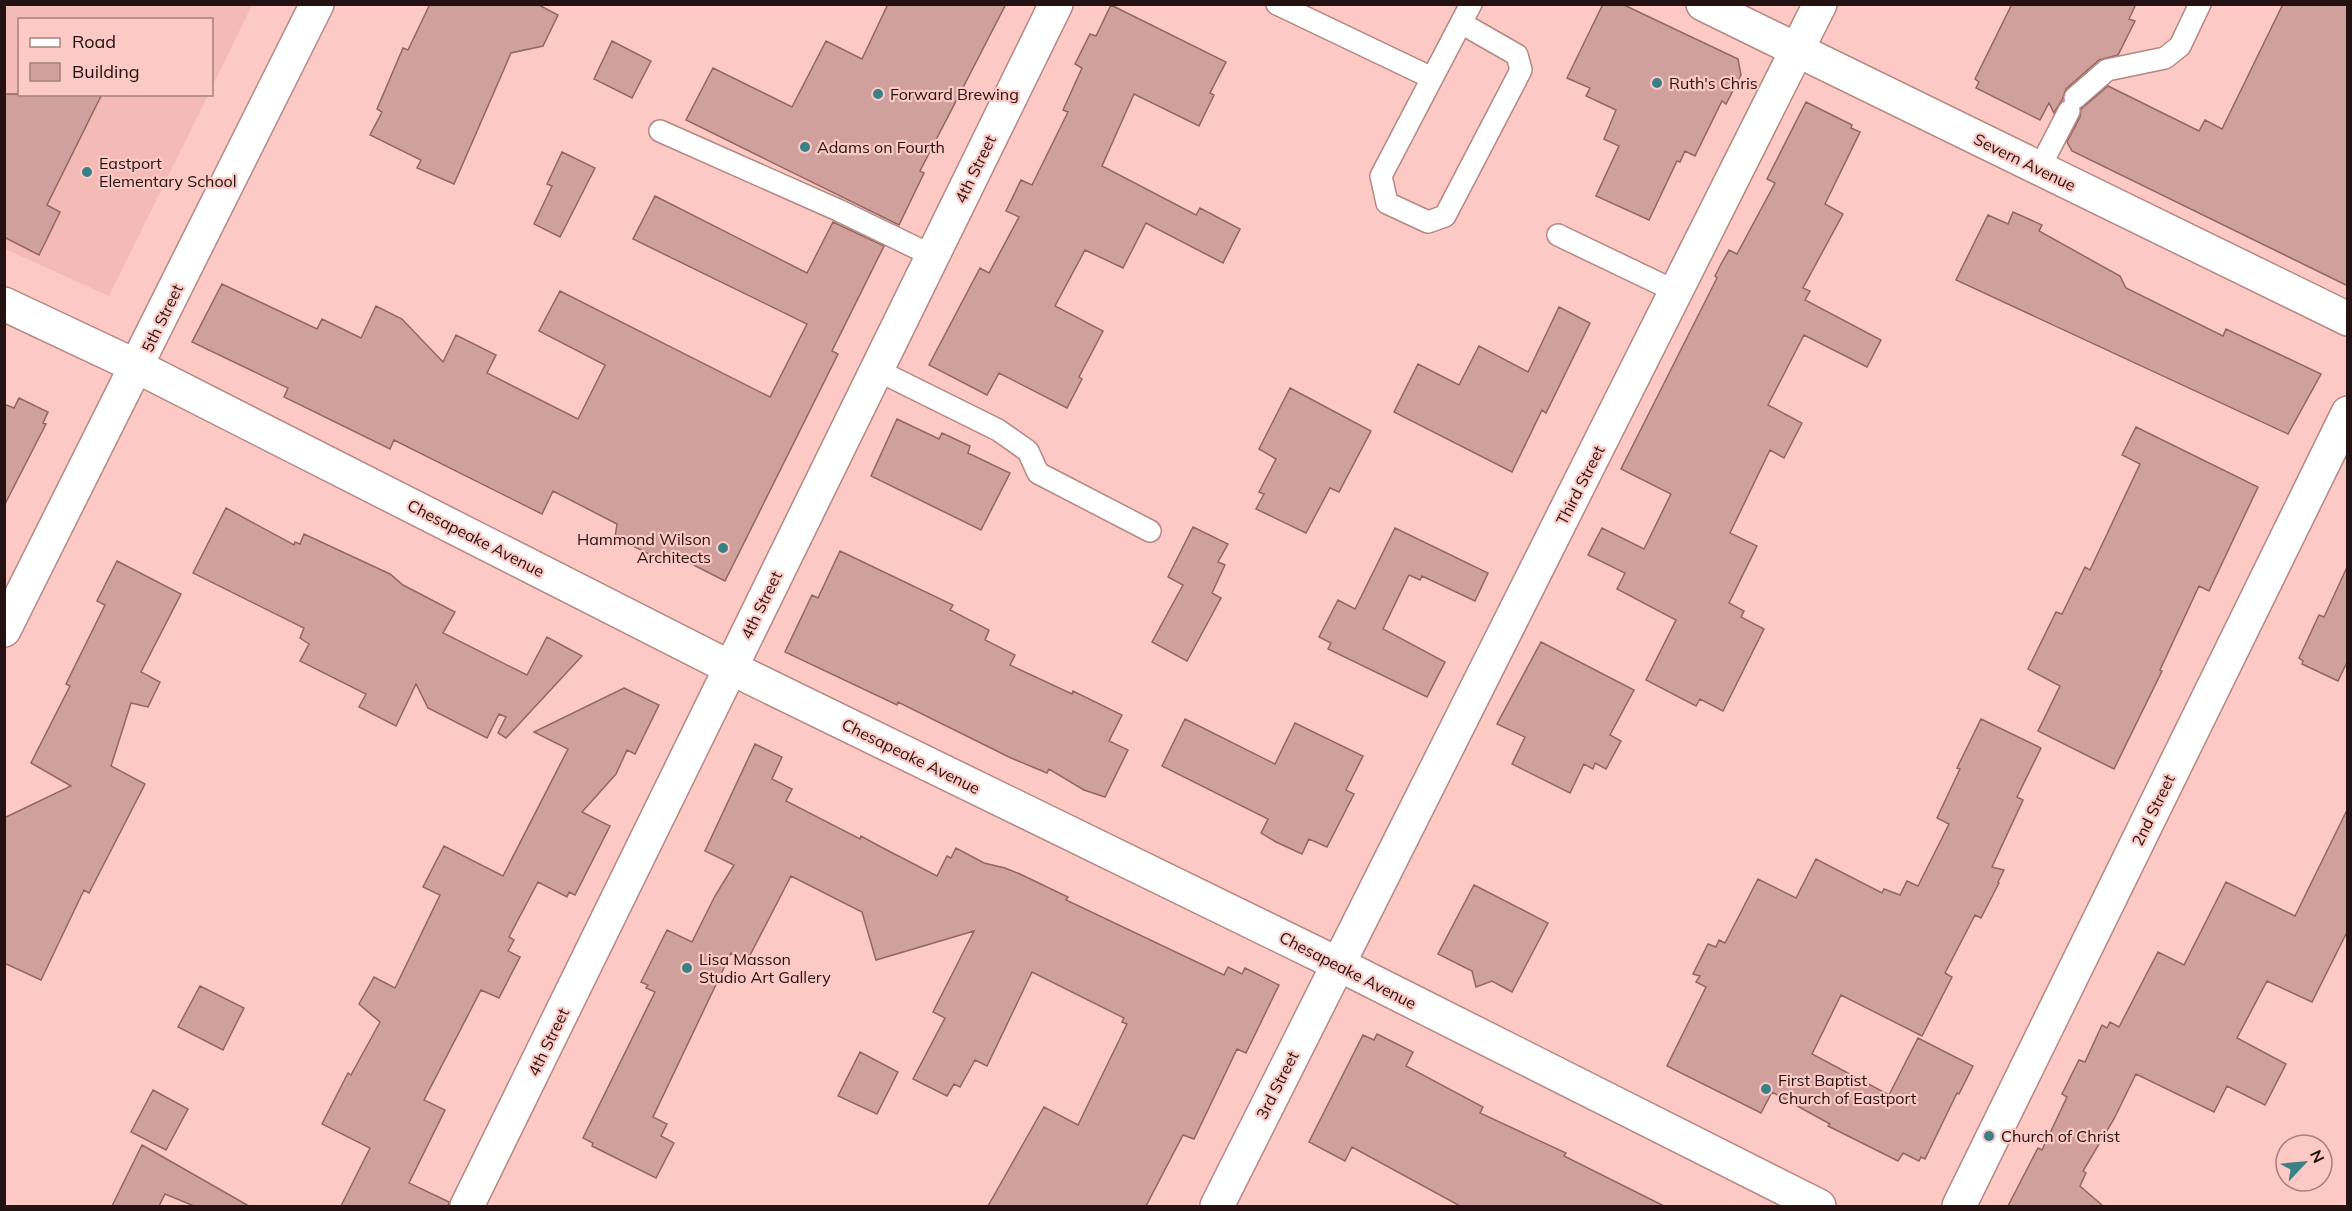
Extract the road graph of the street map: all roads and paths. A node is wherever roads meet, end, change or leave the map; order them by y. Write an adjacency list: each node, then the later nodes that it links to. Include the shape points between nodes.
1 (317, 4): 17 (street, 5th Street)
2 (1056, 4): 13 (street, 4th Street)
3 (1277, 4): 9 (lane)
4 (1702, 4): 8 (street, Severn Avenue)
5 (1820, 4): 8 (street, Third Street)
6 (2200, 4): 11 (lane, via 2180,46 2165,58 2107,70 2072,104)
7 (1466, 14): 9 (lane); 9 (lane, via 1517,55 1521,70 1446,216 1428,222 1387,203 1381,176)
8 (1798, 51): 11 (street, Severn Avenue); 14 (street, Third Street)
9 (1432, 78)
10 (660, 131): 13 (lane)
11 (2039, 169): 16 (street, Severn Avenue)
12 (1558, 235): 14 (lane)
13 (933, 256): 18 (street, 4th Street)
14 (1677, 292): 23 (street, Third Street)
15 (4, 304): 17 (street, Chesapeake Avenue)
16 (2348, 319)
17 (138, 367): 21 (street, 5th Street); 22 (street, Chesapeake Avenue)
18 (877, 370): 20 (lane, via 998,430 1028,451 1038,473); 22 (street, 4th Street)
19 (2348, 413): 27 (street, 2nd Street)
20 (1150, 531)
21 (4, 630)
22 (731, 668): 23 (street, Chesapeake Avenue); 24 (street, 4th Street)
23 (1338, 964): 25 (street, 3rd Street); 26 (street, Chesapeake Avenue)
24 (467, 1206)
25 (1217, 1206)
26 (1818, 1206)
27 (1959, 1206)

